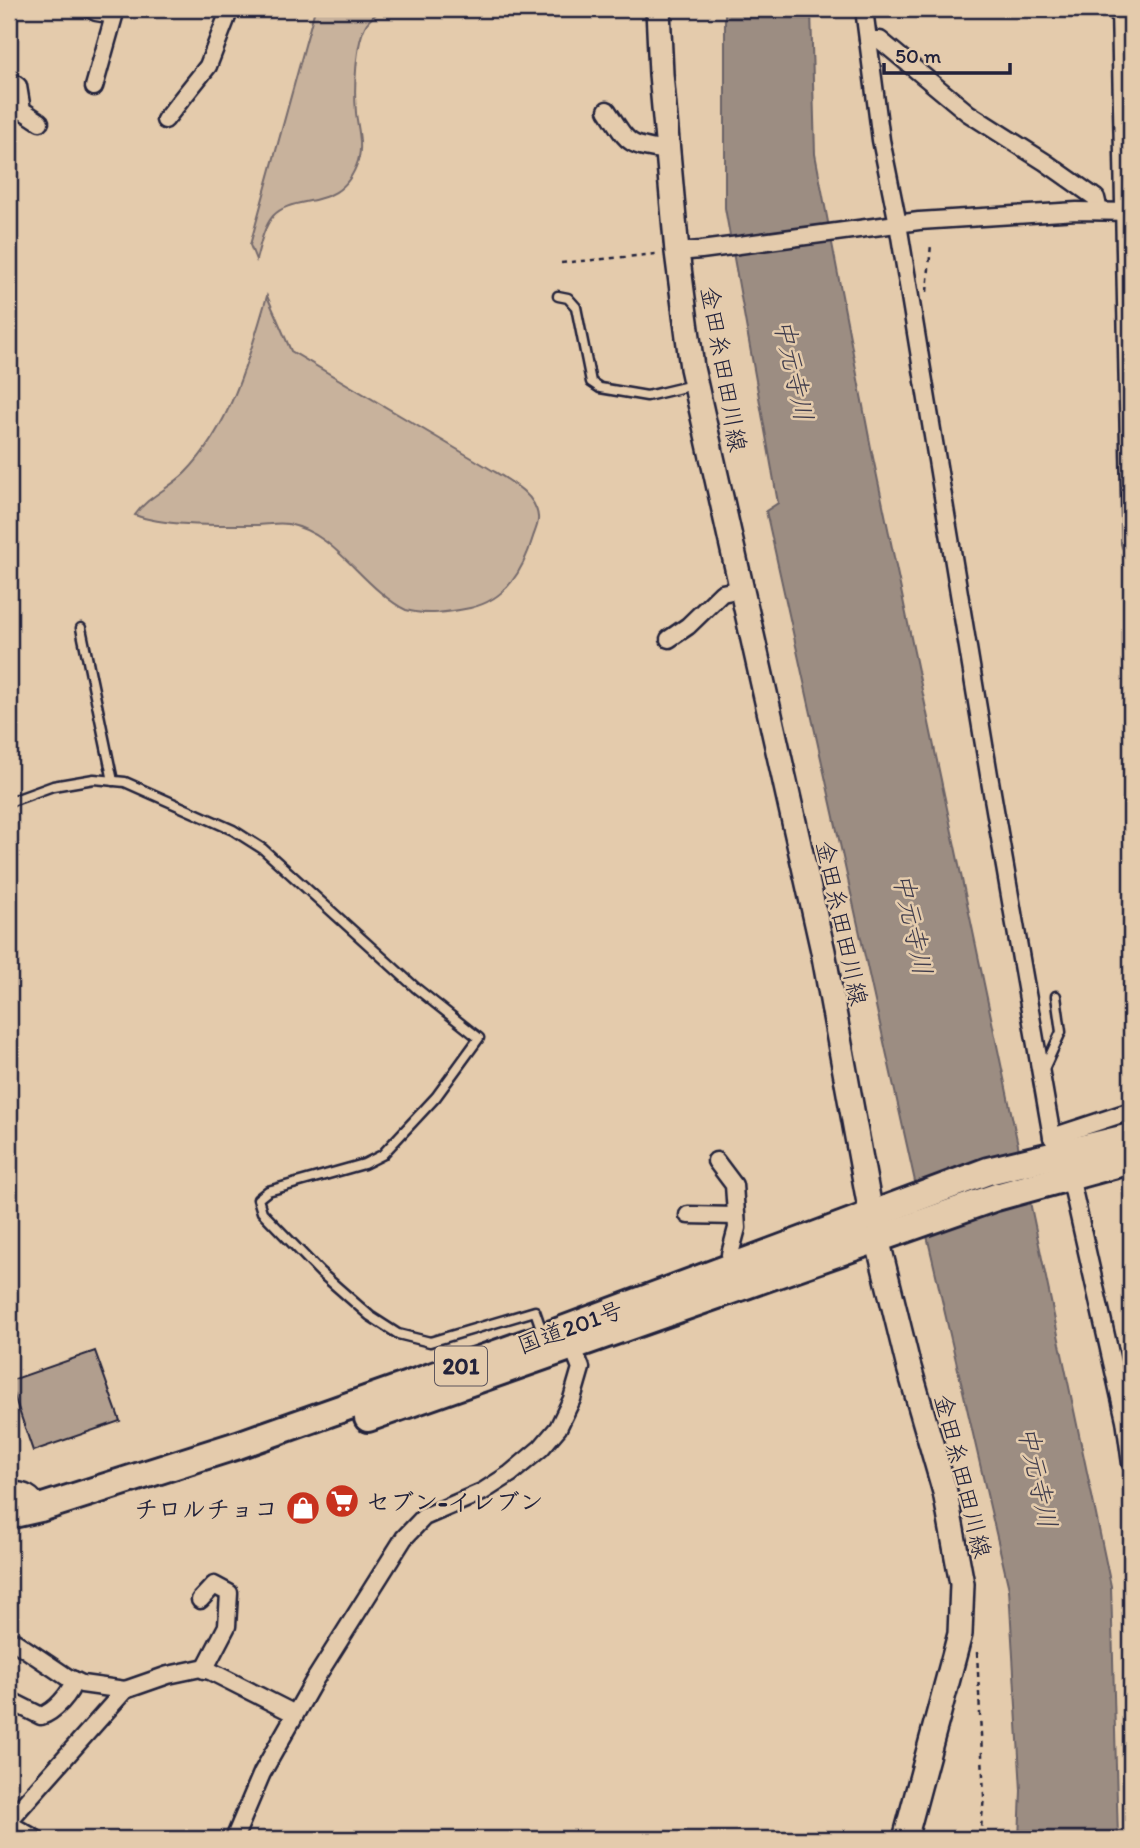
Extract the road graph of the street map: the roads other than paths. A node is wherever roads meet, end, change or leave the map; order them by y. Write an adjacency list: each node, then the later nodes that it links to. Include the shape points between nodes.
1 (91, 9): 6 (street)
2 (230, 9): 11 (street, via 208,66)
3 (658, 9): 13 (main road, 金田糸田田川線)
4 (864, 9): 7 (street)
5 (1120, 9): 15 (street)
6 (115, 12): 9 (street)
7 (868, 40): 14 (street, via 880,40 968,113 1096,198); 16 (street)
8 (9, 79): 12 (street, via 18,86 22,110)
9 (94, 87)
10 (607, 110): 13 (street, via 628,142)
11 (165, 120)
12 (40, 122)
13 (668, 151): 17 (main road, 金田糸田田川線)
14 (1099, 211): 15 (street); 16 (street)
15 (1128, 212): 20 (street)
16 (891, 225): 17 (street); 28 (street)
17 (677, 252): 19 (main road, 金田糸田田川線)
18 (558, 296): 19 (lane, via 568,298 576,307 591,382 600,388 647,396)
19 (696, 384): 22 (main road, 金田糸田田川線)
20 (1130, 456): 21 (street)
21 (1131, 544)
22 (741, 589): 24 (street, via 722,593); 36 (main road, 金田糸田田川線, via 823,951)
23 (81, 628): 25 (lane)
24 (669, 639)
25 (113, 780): 26 (lane, via 53,786); 38 (lane, via 199,814 263,849 416,988 479,1038 436,1097 382,1155 268,1191 258,1199 261,1212 320,1272 398,1334 430,1342 535,1311)
26 (9, 802)
27 (1056, 996): 28 (lane, via 1061,1032)
28 (1041, 1073): 33 (street)
29 (1131, 1111): 33 (street)
30 (1131, 1137): 33 (highway, 国道201号 / 201)
31 (1131, 1160): 33 (highway, 国道201号 / 201)
32 (716, 1161): 35 (street, via 734,1185)
33 (1057, 1162): 36 (highway, 国道201号 / 201, via 988,1171 908,1201); 36 (highway, 国道201号 / 201, via 996,1197 911,1227); 40 (street)
34 (688, 1215): 35 (street)
35 (736, 1216): 37 (street, via 730,1254)
36 (874, 1226): 37 (highway, 国道201号 / 201); 39 (highway, 国道201号 / 201); 55 (main road, 金田糸田田川線, via 945,1492 962,1584 960,1634)
37 (735, 1266): 38 (highway, 国道201号 / 201)
38 (544, 1337): 43 (highway, 国道201号 / 201, via 238,1445)
39 (573, 1348): 45 (highway, 国道201号 / 201, via 220,1468); 52 (street, via 580,1368 558,1428 510,1474 482,1492 424,1517 404,1538)
40 (1128, 1422): 41 (street)
41 (1131, 1464)
42 (9, 1490): 43 (street, via 27,1492)
43 (40, 1508): 44 (highway, 国道201号 / 201)
44 (9, 1515)
45 (9, 1531)
46 (200, 1600): 48 (street, via 214,1585 229,1592 227,1626)
47 (9, 1640): 49 (street)
48 (204, 1670): 50 (street, via 168,1675); 52 (street)
49 (74, 1680): 50 (street); 51 (street, via 72,1689 41,1716)
50 (125, 1690): 53 (street, via 9,1824)
51 (9, 1700)
52 (295, 1714): 54 (street, via 262,1773)
53 (36, 1839)
54 (234, 1839)
55 (905, 1839)

